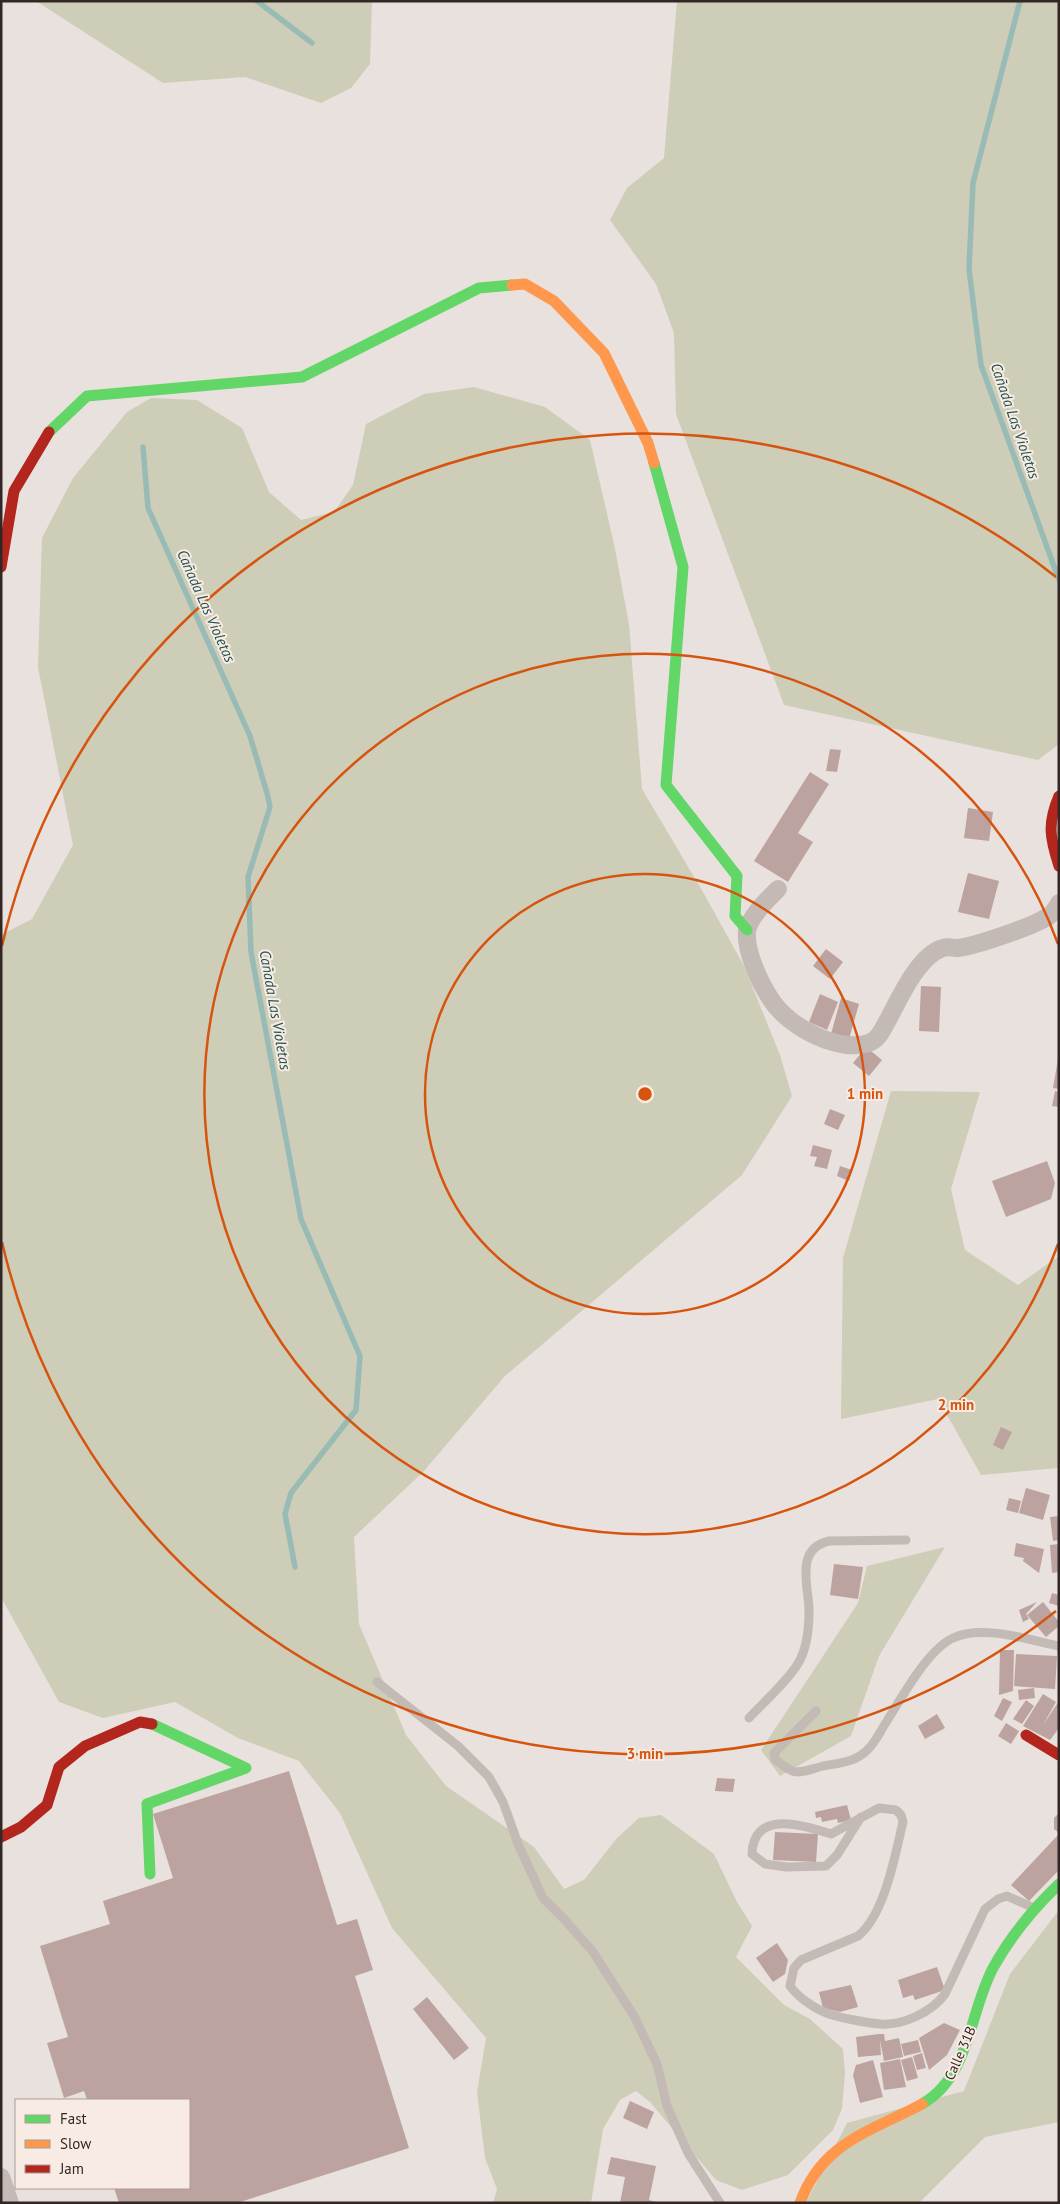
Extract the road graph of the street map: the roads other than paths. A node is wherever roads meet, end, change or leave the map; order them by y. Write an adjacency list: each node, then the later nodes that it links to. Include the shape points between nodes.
1 (1, 567): 6 (street, via 14,491 48,433 87,396 302,377 479,288 525,284 554,301 604,353 648,443 683,567 666,785 737,876 735,916)
2 (1059, 796): 3 (street, via 1052,810 1049,837)
3 (1059, 866)
4 (778, 888): 6 (street, via 759,909)
5 (1059, 903): 6 (street, via 1050,916 1037,922 966,946 943,948 925,959 878,1037 871,1042 843,1046 813,1034 772,1002 749,954)
6 (747, 930)
7 (906, 1540): 11 (lane, via 829,1541 814,1549 804,1571 809,1610 807,1638 800,1660)
8 (1059, 1646): 10 (lane, via 993,1633 972,1633 954,1638 938,1649 909,1686 872,1747 856,1758 790,1772 775,1759 774,1753)
9 (377, 1682): 21 (lane, via 458,1746 489,1777 503,1802 543,1898 593,1952 634,2016 657,2064 667,2106 685,2145)
10 (816, 1711)
11 (749, 1718)
12 (1026, 1735): 13 (street)
13 (1059, 1755)
14 (861, 1818): 14 (lane, via 831,1834 804,1825 769,1825 756,1836 752,1854 764,1864 826,1866); 18 (lane, via 888,1807 896,1810 903,1822 888,1881 865,1930 801,1960 794,1968 790,1986 794,1992 824,2012 881,2024 921,2014 944,1994 985,1909 1006,1896)
15 (1, 1837): 16 (street, via 21,1827 48,1805 59,1766 85,1746 140,1722 150,1723 246,1768 147,1804)
16 (150, 1874)
17 (1059, 1884): 18 (street, Calle 31B)
18 (1034, 1908): 22 (street, Calle 31B, via 993,1969 960,2060 943,2089 887,2123 847,2141 822,2163)
19 (1, 2177): 20 (street)
20 (10, 2203)
21 (720, 2203)
22 (800, 2203)

